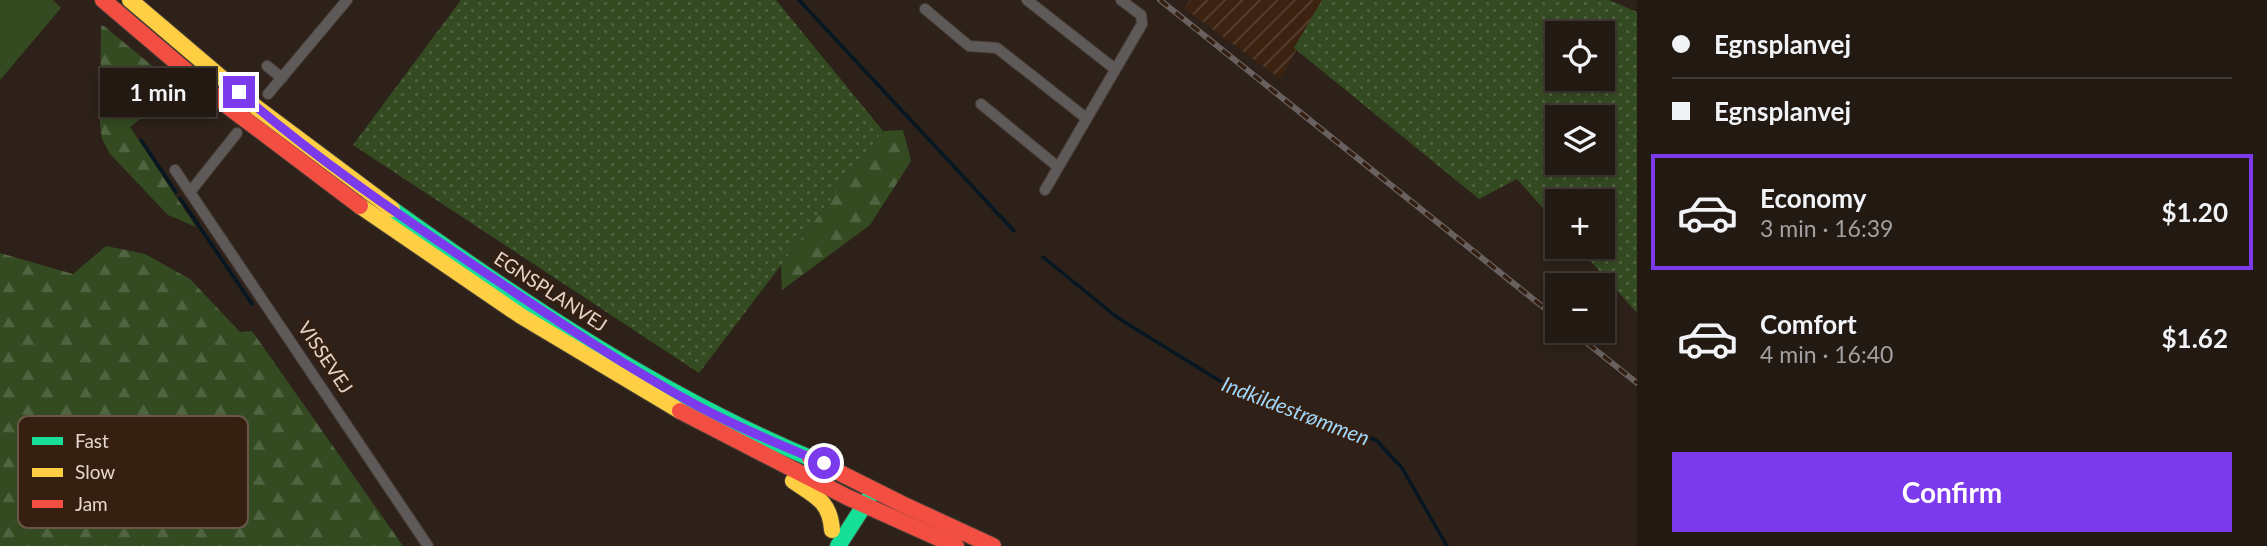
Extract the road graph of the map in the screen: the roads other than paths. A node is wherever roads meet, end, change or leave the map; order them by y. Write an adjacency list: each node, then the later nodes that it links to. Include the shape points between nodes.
1 (103, 0): 18 (main road, EGNSPLANVEJ, via 247,121 397,233 556,340)
2 (130, 0): 19 (main road, EGNSPLANVEJ, via 343,174 564,326 698,406)
3 (347, 0): 9 (street)
4 (1027, 0): 8 (street)
5 (1121, 0): 8 (street, via 1141,15 1142,24)
6 (925, 9): 12 (street, via 969,46 997,48)
7 (267, 66): 9 (street)
8 (1115, 69): 12 (street)
9 (282, 78): 10 (street)
10 (268, 94)
11 (981, 104): 14 (street)
12 (1086, 118): 14 (street)
13 (237, 133): 17 (street)
14 (1058, 167): 16 (street)
15 (174, 170): 17 (street, VISSEVEJ)
16 (1045, 190)
17 (190, 192): 23 (street, VISSEVEJ)
18 (742, 447): 20 (main road, EGNSPLANVEJ); 22 (main road, via 827,504)
19 (856, 480): 20 (main road); 21 (main road, EGNSPLANVEJ)
20 (847, 498): 21 (main road, EGNSPLANVEJ); 22 (main road)
21 (869, 498): 24 (main road); 25 (main road, EGNSPLANVEJ); 26 (main road, EGNSPLANVEJ)
22 (830, 538)
23 (428, 546)
24 (838, 546)
25 (956, 546)
26 (993, 546)

